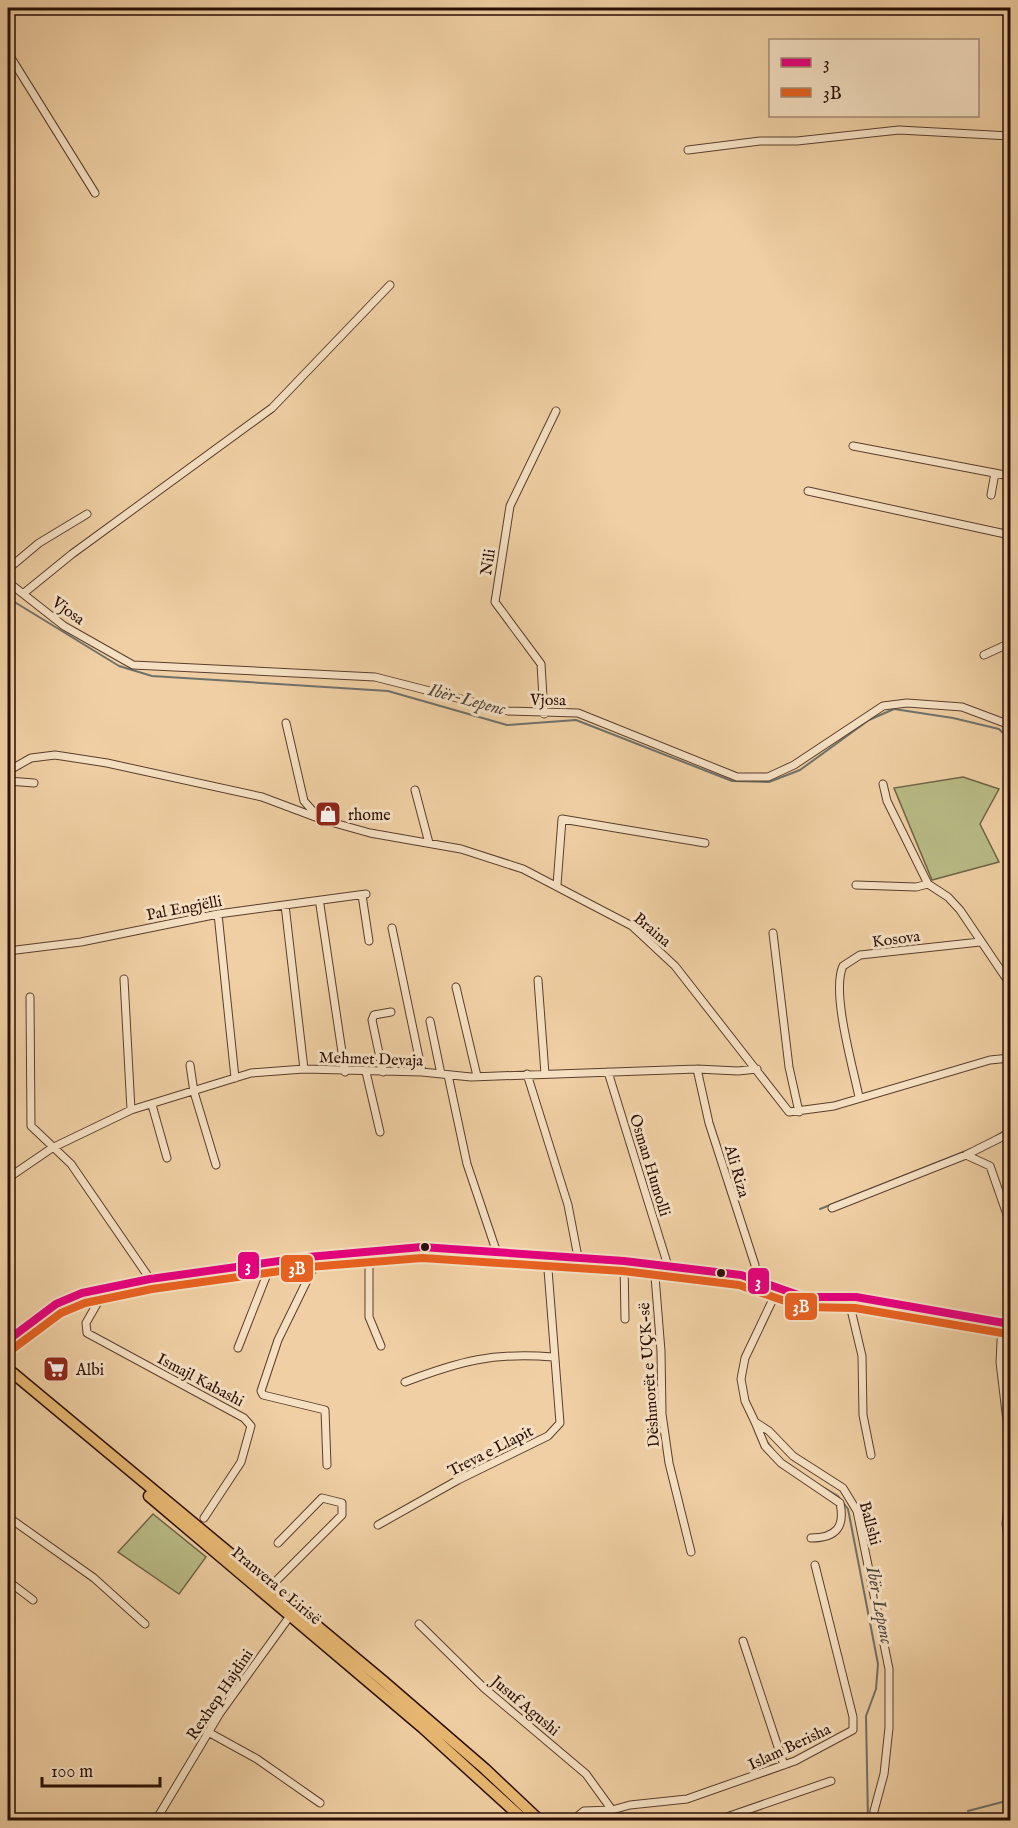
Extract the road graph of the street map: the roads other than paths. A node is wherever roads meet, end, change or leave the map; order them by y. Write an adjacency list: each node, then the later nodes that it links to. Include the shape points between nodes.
1 (8, 53): 4 (street)
2 (1011, 136): 3 (street, via 899,130)
3 (688, 150)
4 (95, 193)
5 (390, 285): 16 (street, via 272,408)
6 (556, 411): 19 (street, Nili, via 510,506 495,602 541,664)
7 (853, 446): 8 (street)
8 (995, 473): 9 (street); 11 (street)
9 (1011, 476)
10 (808, 491): 13 (street)
11 (991, 495)
12 (87, 514): 14 (street, via 39,543)
13 (1011, 535)
14 (8, 569)
15 (8, 582): 16 (street, Vjosa)
16 (24, 593): 19 (street, Vjosa, via 64,626 134,665 375,677 508,711)
17 (1011, 643): 18 (street)
18 (984, 655)
19 (544, 714): 21 (street, Vjosa, via 578,713 737,777 768,777 794,765 883,706 907,703 962,707)
20 (286, 723): 27 (street, via 304,801)
21 (1011, 725)
22 (8, 771): 27 (street, Braina, via 31,758 55,755 262,797)
23 (8, 781): 24 (street)
24 (34, 783)
25 (883, 784): 30 (street, via 887,801)
26 (415, 790): 28 (street)
27 (320, 819): 28 (street, Braina)
28 (429, 843): 31 (street, Braina, via 523,869)
29 (705, 843): 31 (street, via 562,819)
30 (928, 884): 32 (street); 39 (street, via 960,910)
31 (556, 885): 52 (street, Braina, via 632,926 675,966)
32 (856, 885)
33 (285, 905): 35 (street, Pal Engjëlli); 38 (street, Pal Engjëlli, via 364,894); 50 (street)
34 (320, 905): 53 (street)
35 (218, 914): 40 (street, Pal Engjëlli, via 81,942); 62 (street)
36 (392, 928): 56 (street)
37 (772, 933): 67 (street, via 789,1067)
38 (369, 941)
39 (980, 942): 43 (street); 64 (street, Kosova, via 860,955 843,966 839,982 842,1016)
40 (8, 951)
41 (124, 979): 66 (street)
42 (538, 980): 60 (street)
43 (1011, 984)
44 (456, 987): 61 (street)
45 (30, 997): 70 (street, via 31,1126)
46 (391, 1012): 55 (street, via 381,1012 372,1020)
47 (430, 1021): 58 (street)
48 (1011, 1058): 64 (street, via 990,1060)
49 (190, 1065): 63 (street)
50 (304, 1069): 53 (street, Mehmet Devaja); 62 (street, Mehmet Devaja)
51 (697, 1069): 52 (street, Mehmet Devaja); 57 (street, Mehmet Devaja); 87 (street, Ali Riza)
52 (757, 1069): 67 (street, Braina, via 785,1108)
53 (345, 1072): 54 (street, Mehmet Devaja)
54 (366, 1072): 55 (street, Mehmet Devaja); 68 (street)
55 (383, 1072): 56 (street, Mehmet Devaja)
56 (422, 1072): 58 (street, Mehmet Devaja)
57 (608, 1072): 60 (street, Mehmet Devaja); 85 (street, Osman Humolli)
58 (445, 1074): 61 (street, Mehmet Devaja); 78 (street, via 467,1164)
59 (527, 1074): 60 (street, Mehmet Devaja); 61 (street, Mehmet Devaja); 81 (street, via 568,1205)
60 (544, 1074)
61 (477, 1076)
62 (235, 1078): 63 (street, Mehmet Devaja)
63 (194, 1092): 65 (street, Mehmet Devaja); 73 (street)
64 (859, 1097): 67 (street)
65 (152, 1105): 66 (street, Mehmet Devaja); 72 (street)
66 (131, 1110): 70 (street, Mehmet Devaja)
67 (800, 1112)
68 (380, 1132)
69 (1011, 1133): 71 (street)
70 (52, 1148): 74 (street, Mehmet Devaja); 86 (street, via 71,1164)
71 (966, 1155): 75 (street); 76 (street, via 990,1166)
72 (167, 1158)
73 (216, 1165)
74 (8, 1178)
75 (832, 1208)
76 (1011, 1223)
77 (369, 1251): 78 (street, via 422,1248); 79 (street); 95 (street, via 369,1317)
78 (497, 1253): 80 (street)
79 (319, 1256): 83 (street); 104 (street, via 278,1341 261,1391 263,1395 325,1410)
80 (547, 1257): 81 (street); 97 (street, Treva e Llapit)
81 (578, 1257): 82 (street)
82 (624, 1261): 84 (street); 91 (street)
83 (272, 1264): 86 (street); 96 (street)
84 (654, 1264): 85 (street); 112 (street, Dëshmorët e UÇK-së, via 662,1414 669,1463)
85 (668, 1266): 87 (street, via 741,1275)
86 (150, 1279): 88 (street)
87 (757, 1281): 89 (street)
88 (106, 1288): 94 (street, via 56,1304); 107 (street, Ismajl Kabashi, via 86,1323 87,1334 244,1418 251,1426 241,1462)
89 (780, 1289): 90 (street, via 804,1297); 101 (street, via 745,1358 742,1390)
90 (852, 1297): 92 (street); 103 (street)
91 (625, 1319)
92 (1002, 1323): 93 (street); 102 (street, via 999,1362)
93 (1011, 1324)
94 (8, 1340)
95 (381, 1346)
96 (238, 1348)
97 (553, 1357): 100 (street, via 483,1357); 108 (street, Treva e Llapit, via 560,1423 548,1436)
98 (8, 1369): 115 (main road, Pranvera e Lirisë)
99 (8, 1375): 117 (main road, Pranvera e Lirisë)
100 (405, 1382)
101 (755, 1422): 109 (street, via 765,1446 781,1464 840,1503 840,1526 827,1535); 131 (street, Ballshi, via 770,1431 793,1456 843,1488 857,1511 889,1669 889,1728)
102 (1011, 1446)
103 (871, 1455)
104 (327, 1465)
105 (1011, 1485): 111 (street, via 1006,1524)
106 (8, 1517): 118 (street, via 94,1578)
107 (204, 1518)
108 (378, 1525)
109 (812, 1538)
110 (278, 1543): 115 (street, Pranvera e Lirisë, via 322,1498 342,1503 342,1515)
111 (1011, 1551)
112 (691, 1552)
113 (815, 1565): 122 (street, Islam Berisha, via 853,1730)
114 (8, 1581): 116 (street)
115 (269, 1587): 128 (main road, Pranvera e Lirisë, via 485,1769)
116 (33, 1600)
117 (290, 1616): 121 (street, Rexhep Hajdini); 127 (main road, Pranvera e Lirisë, via 423,1728)
118 (145, 1624)
119 (419, 1624): 125 (street, Jusuf Agushi, via 484,1688 586,1774)
120 (743, 1641): 122 (street)
121 (208, 1732): 124 (street, via 257,1759); 126 (street, Rexhep Hajdini)
122 (784, 1765): 125 (street, Islam Berisha, via 687,1799)
123 (831, 1780): 130 (street)
124 (320, 1803)
125 (612, 1810): 129 (street, Islam Berisha, via 584,1810)
126 (156, 1821)
127 (524, 1821)
128 (538, 1821)
129 (573, 1821)
130 (718, 1821)
131 (874, 1821)

